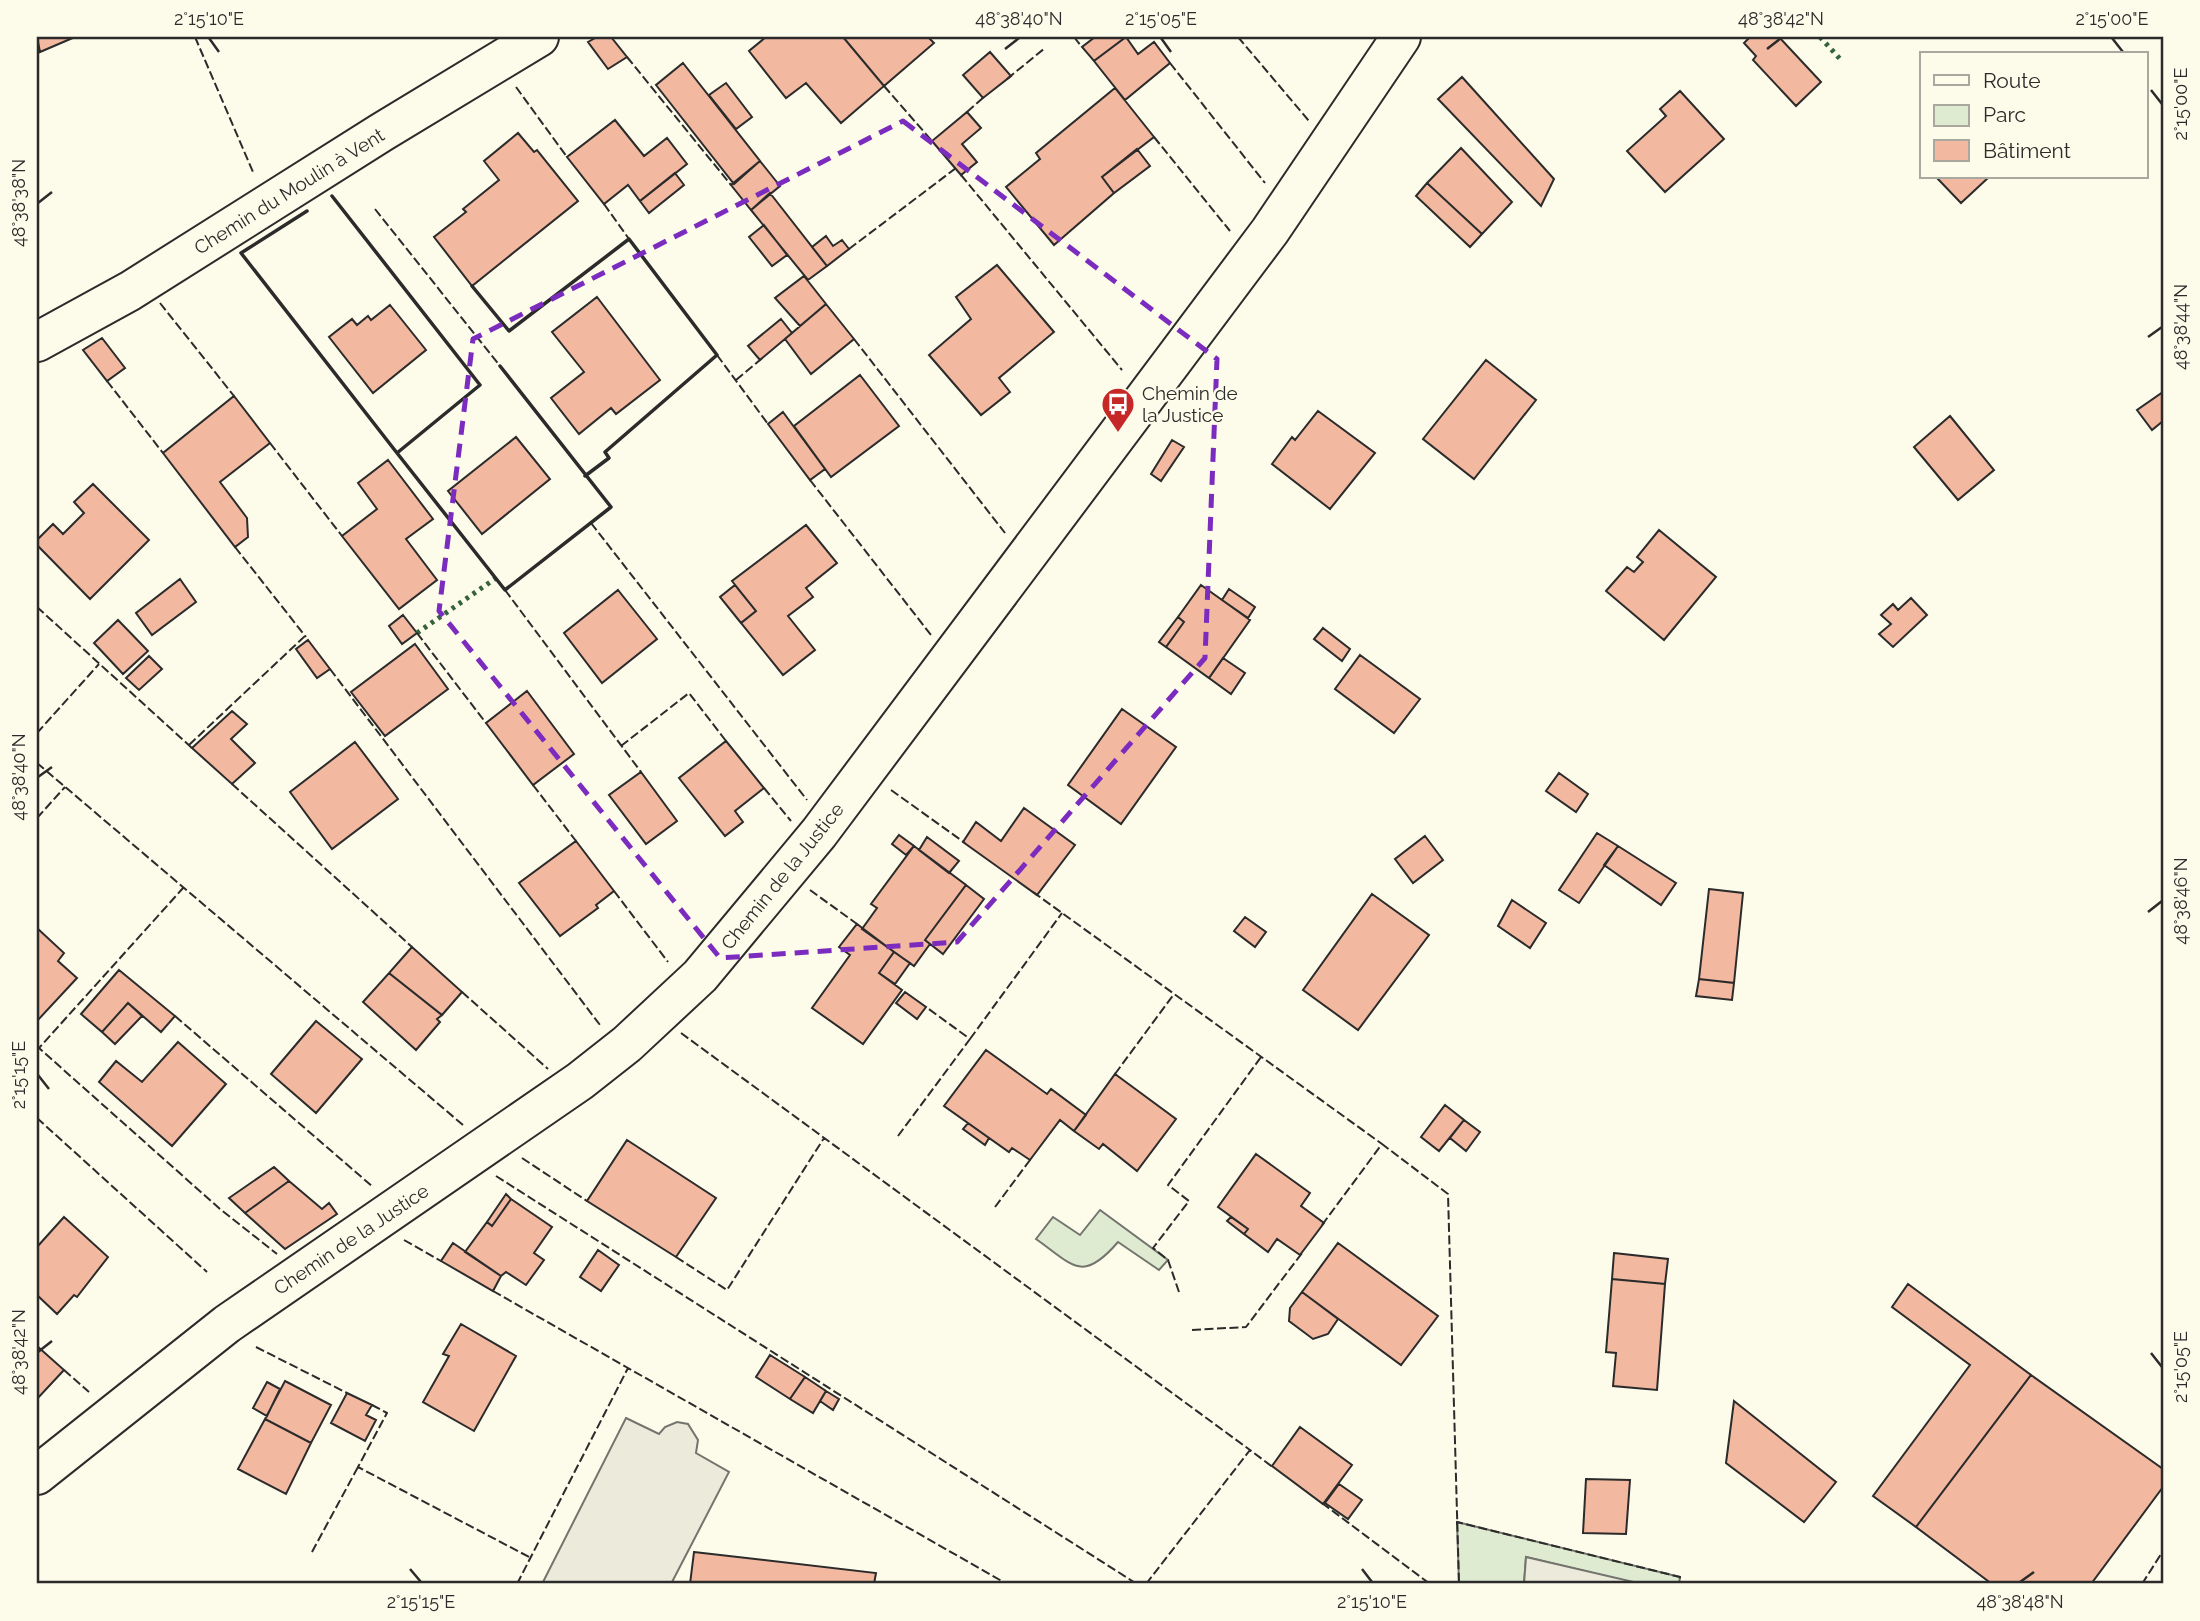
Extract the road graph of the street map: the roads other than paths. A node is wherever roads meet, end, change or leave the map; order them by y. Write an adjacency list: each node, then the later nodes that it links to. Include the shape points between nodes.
1 (539, 37): 3 (street, Chemin du Moulin à Vent, via 130,291)
2 (1401, 37): 4 (street, Chemin de la Justice, via 1270,231 819,833 700,976 580,1081 227,1324)
3 (37, 342)
4 (37, 1475)

